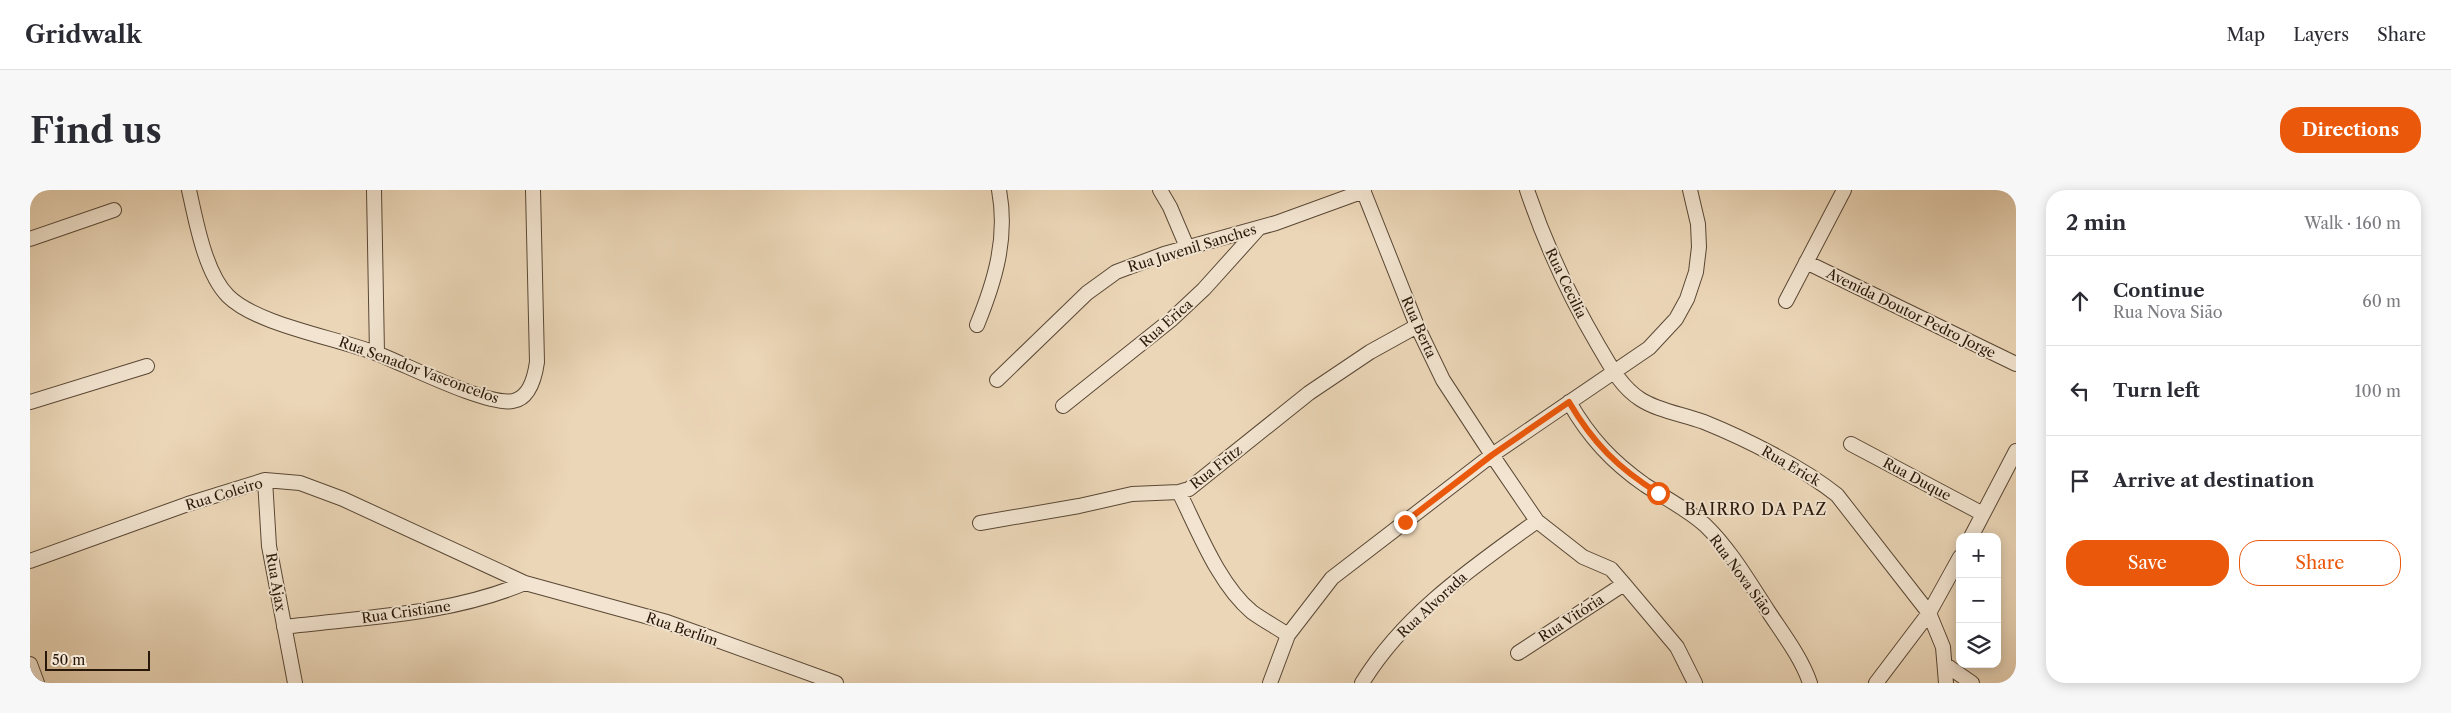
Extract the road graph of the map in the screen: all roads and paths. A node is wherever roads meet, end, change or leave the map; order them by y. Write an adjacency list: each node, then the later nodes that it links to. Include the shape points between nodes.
1 (189, 190): 18 (street, Rua Senador Vasconcelos, via 211,266 220,285 233,300 261,316)
2 (374, 190): 18 (street)
3 (533, 190): 18 (street, Rua Senador Vasconcelos, via 537,362 524,396 512,402 493,400)
4 (999, 190): 16 (street, via 1003,210 1000,257 990,295)
5 (1160, 190): 13 (street)
6 (1526, 190): 21 (street, Rua Cecilia, via 1555,266)
7 (1690, 190): 21 (street, via 1698,224 1699,247 1696,272 1687,299 1676,319 1650,348)
8 (1844, 190): 14 (street)
9 (1363, 191): 11 (street, Rua Juvenil Sanches); 17 (street, Rua Berta)
10 (114, 210): 12 (street)
11 (1258, 228): 13 (street, Rua Juvenil Sanches); 25 (street, Rua Erica, via 1204,289 1172,319)
12 (30, 239)
13 (1187, 247): 22 (street, Rua Juvenil Sanches, via 1143,261 1108,277 1087,293)
14 (1806, 262): 15 (street); 19 (street, Avenida Doutor Pedro Jorge)
15 (1786, 301)
16 (977, 325)
17 (1417, 326): 28 (street, Rua Berta, via 1443,380); 30 (street, Rua Fritz, via 1370,352 1309,393 1197,483)
18 (376, 353)
19 (2016, 364)
20 (147, 366): 23 (street)
21 (1614, 372): 24 (street); 39 (street, Rua Erick, via 1625,388 1640,400 1735,436 1824,484 1857,518)
22 (997, 380)
23 (30, 402)
24 (1569, 402): 28 (street); 51 (street, Rua Nova Sião, via 1600,447 1640,480 1705,525 1793,650)
25 (1063, 406)
26 (1851, 444): 31 (street, Rua Duque)
27 (2016, 450): 31 (street)
28 (1492, 455): 32 (street, Rua Berta); 41 (street, via 1332,578)
29 (265, 480): 35 (street, Rua Coleiro); 37 (street, Rua Coleiro, via 300,483 326,492); 40 (street, Rua Ajax, via 269,546)
30 (1179, 492): 33 (street, Rua Fritz, via 1132,494); 41 (street, via 1203,541 1234,592 1251,611)
31 (1983, 514): 34 (street)
32 (1537, 521): 38 (street, Rua Berta, via 1583,557 1610,569); 49 (street, Rua Alvorada, via 1435,598 1387,647)
33 (980, 523)
34 (1973, 533)
35 (30, 561)
36 (1956, 564): 39 (street)
37 (525, 583): 40 (street, Rua Cristiane, via 436,610); 47 (street, Rua Berlím, via 667,622)
38 (1624, 584): 42 (street, Rua Vitória); 50 (street, Rua Berta, via 1677,647)
39 (1929, 613): 44 (street, Rua Erick, via 1943,647); 52 (street)
40 (284, 626): 46 (street, Rua Ajax)
41 (1288, 635): 48 (street)
42 (1518, 653)
43 (30, 664): 45 (street)
44 (1946, 666): 53 (street, Rua Erick); 54 (street)
45 (37, 683)
46 (295, 683)
47 (836, 683)
48 (1270, 683)
49 (1362, 683)
50 (1695, 683)
51 (1810, 683)
52 (1876, 683)
53 (1946, 683)
54 (1972, 683)

